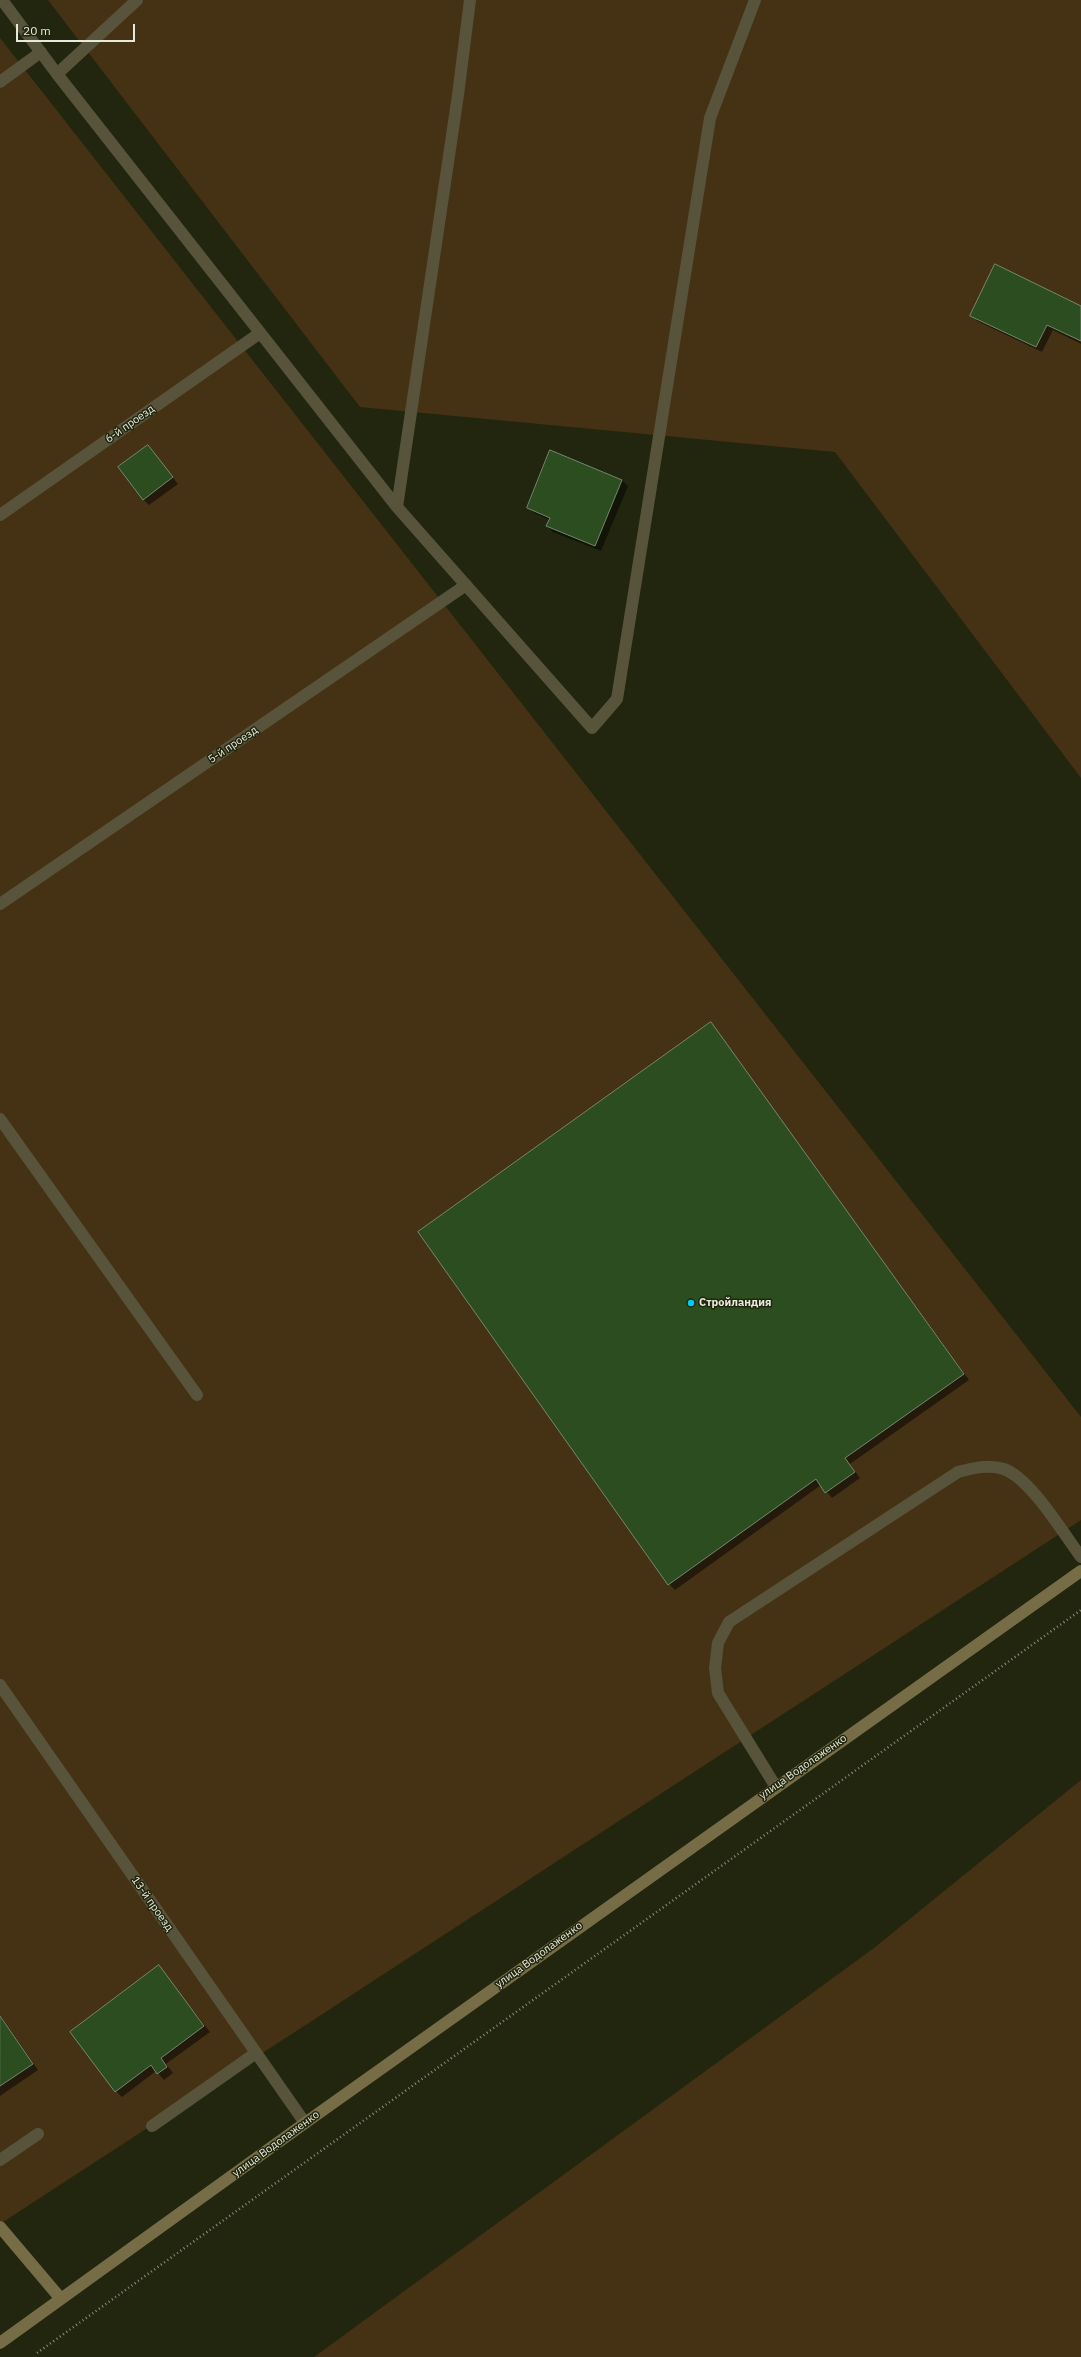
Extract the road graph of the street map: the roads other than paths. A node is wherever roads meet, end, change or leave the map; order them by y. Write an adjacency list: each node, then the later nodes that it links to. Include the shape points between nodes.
1 (2, 0): 5 (street)
2 (137, 0): 6 (street)
3 (470, 0): 9 (street)
4 (755, 0): 11 (street, via 710,118 617,699 592,728)
5 (41, 52): 6 (street); 7 (street)
6 (58, 74): 8 (street)
7 (0, 82)
8 (260, 333): 9 (street); 10 (street, 6-й проезд)
9 (397, 507): 11 (street)
10 (0, 515)
11 (466, 585): 12 (street, 5-й проезд)
12 (0, 904)
13 (0, 1120): 14 (street)
14 (197, 1395)
15 (1081, 1557): 18 (street, via 1024,1481 1004,1469 983,1466 958,1472 729,1622 718,1643 715,1668 718,1693)
16 (1081, 1571): 18 (main road, улица Водолаженко)
17 (0, 1685): 19 (street, 13-й проезд)
18 (776, 1787): 20 (main road, улица Водолаженко)
19 (256, 2053): 20 (street, 13-й проезд); 21 (street)
20 (305, 2123): 25 (main road, улица Водолаженко)
21 (152, 2126)
22 (38, 2134): 23 (street)
23 (0, 2160)
24 (0, 2227): 25 (main road)
25 (61, 2299): 26 (main road, улица Водолаженко)
26 (0, 2342)

